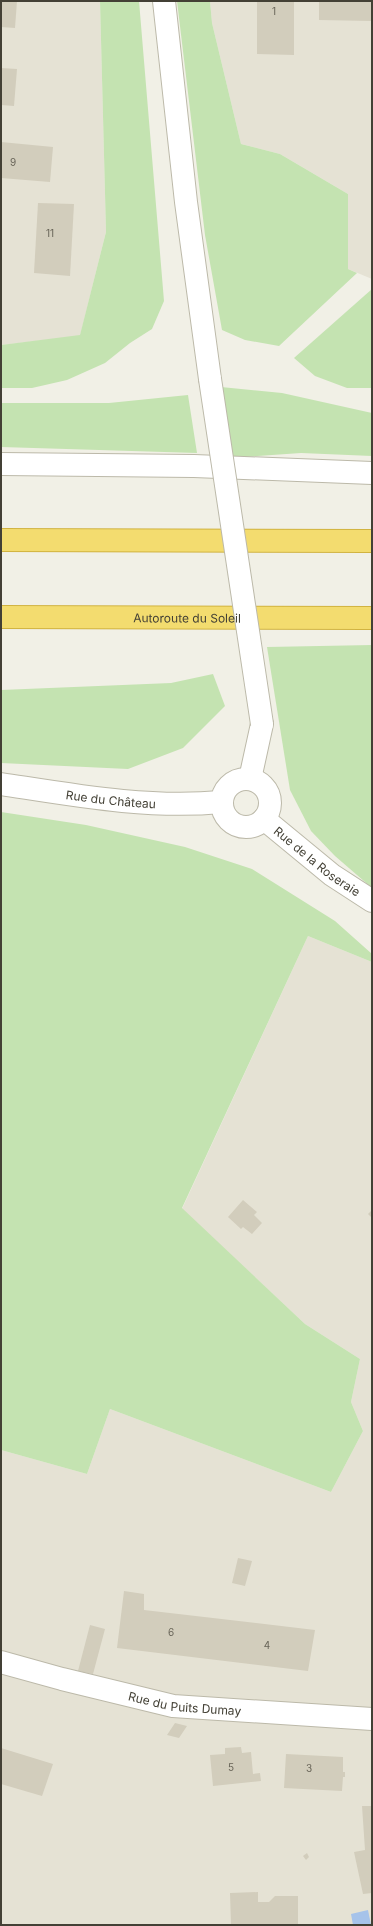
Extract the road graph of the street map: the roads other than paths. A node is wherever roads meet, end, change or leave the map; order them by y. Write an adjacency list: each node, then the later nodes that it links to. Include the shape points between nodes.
1 (164, 1): 8 (street, bridge, via 186,202 262,724)
2 (1, 464): 3 (street, via 194,466)
3 (372, 474)
4 (1, 540): 5 (highway)
5 (372, 541)
6 (1, 617): 7 (highway, Autoroute du Soleil)
7 (372, 618)
8 (250, 779): 10 (street, via 236,780 226,789); 11 (street, via 261,784 268,794 270,807)
9 (1, 784): 10 (street, Rue du Château, via 86,796 182,805)
10 (221, 802): 11 (street, via 224,814 237,825 254,825)
11 (264, 819): 12 (street, Rue de la Roseraie, via 332,875)
12 (372, 901)
13 (1, 1662): 14 (street, Rue du Puits Dumay, via 173,1706)
14 (372, 1719)

